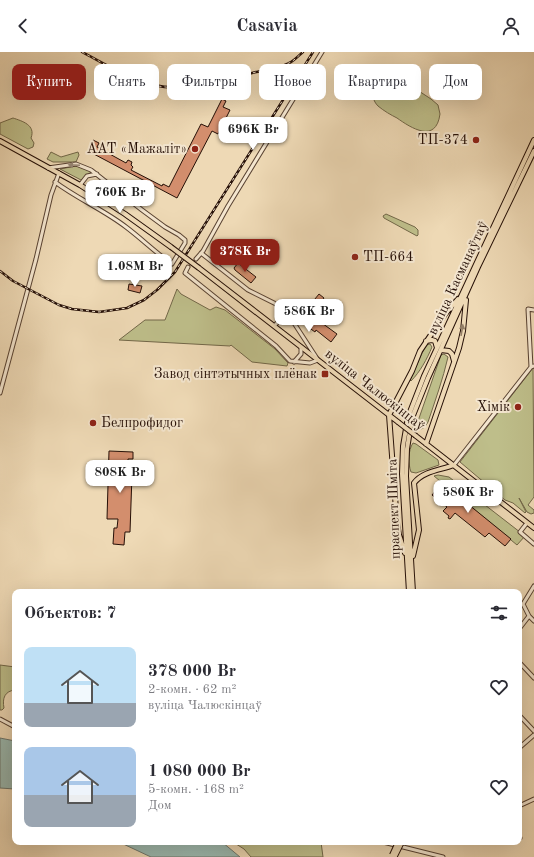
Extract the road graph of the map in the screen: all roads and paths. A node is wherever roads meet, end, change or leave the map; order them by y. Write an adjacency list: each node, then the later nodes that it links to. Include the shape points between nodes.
1 (322, 52): 11 (street)
2 (534, 140): 10 (main road, вуліца Касманаўтаў)
3 (0, 141): 5 (main road, вуліца Чалюскінцаў)
4 (534, 151): 10 (main road, вуліца Касманаўтаў)
5 (48, 168): 6 (main road, вуліца Чалюскінцаў); 7 (street, one-way to 5, via 76,164)
6 (59, 174): 8 (street); 9 (main road, вуліца Чалюскінцаў)
7 (97, 174): 8 (street, via 159,223 182,237 185,244 172,264 126,227); 9 (street, via 87,176)
8 (55, 182): 25 (street)
9 (80, 185): 17 (main road, вуліца Чалюскінцаў, bridge, via 171,247)
10 (504, 210): 14 (main road, вуліца Касманаўтаў)
11 (201, 253): 12 (street); 16 (street, via 248,290 282,307)
12 (196, 259)
13 (188, 267): 22 (street, via 185,274)
14 (464, 296): 18 (main road, via 445,314); 20 (main road, вуліца Касманаўтаў); 23 (main road, one-way to 14, via 463,331)
15 (534, 310): 24 (street, via 528,310)
16 (287, 313): 17 (street); 21 (street)
17 (274, 326): 19 (main road, вуліца Чалюскінцаў)
18 (426, 342): 20 (main road, via 435,341); 26 (main road)
19 (301, 347): 21 (main road, вуліца Чалюскінцаў); 22 (street, via 301,354)
20 (439, 349): 23 (main road, via 449,350); 27 (main road, вуліца Касманаўтаў, via 414,400)
21 (318, 360): 22 (street, via 310,363); 26 (main road, вуліца Чалюскінцаў)
22 (294, 362)
23 (454, 362): 28 (main road)
24 (532, 366): 29 (street)
25 (0, 393)
26 (389, 415): 28 (main road, вуліца Чалюскінцаў, bridge); 33 (main road, via 397,523)
27 (408, 427): 33 (main road, праспект Шміта, via 403,446 402,474)
28 (426, 444): 29 (main road, вуліца Чалюскінцаў)
29 (454, 466): 30 (main road, вуліца Чалюскінцаў); 33 (main road, via 424,474 414,483 419,530)
30 (527, 523): 31 (main road, вуліца Чалюскінцаў); 32 (street, via 520,532)
31 (534, 528)
32 (534, 544)
33 (409, 560): 35 (main road, праспект Шміта); 36 (main road, праспект Шміта)
34 (534, 586): 37 (street, via 523,604)
35 (409, 589)
36 (413, 589)
37 (529, 616): 38 (street); 39 (street)
38 (534, 620)
39 (522, 625)
40 (522, 665): 41 (street)
41 (534, 678)
42 (522, 718): 45 (street)
43 (0, 719): 44 (street)
44 (12, 725)
45 (534, 731)
46 (534, 735): 47 (street)
47 (522, 745)
48 (534, 799): 49 (street)
49 (522, 805)
50 (394, 845): 54 (street)
51 (397, 845): 53 (main road, bridge)
52 (400, 845): 53 (main road, bridge)
53 (393, 856)
54 (443, 857)

